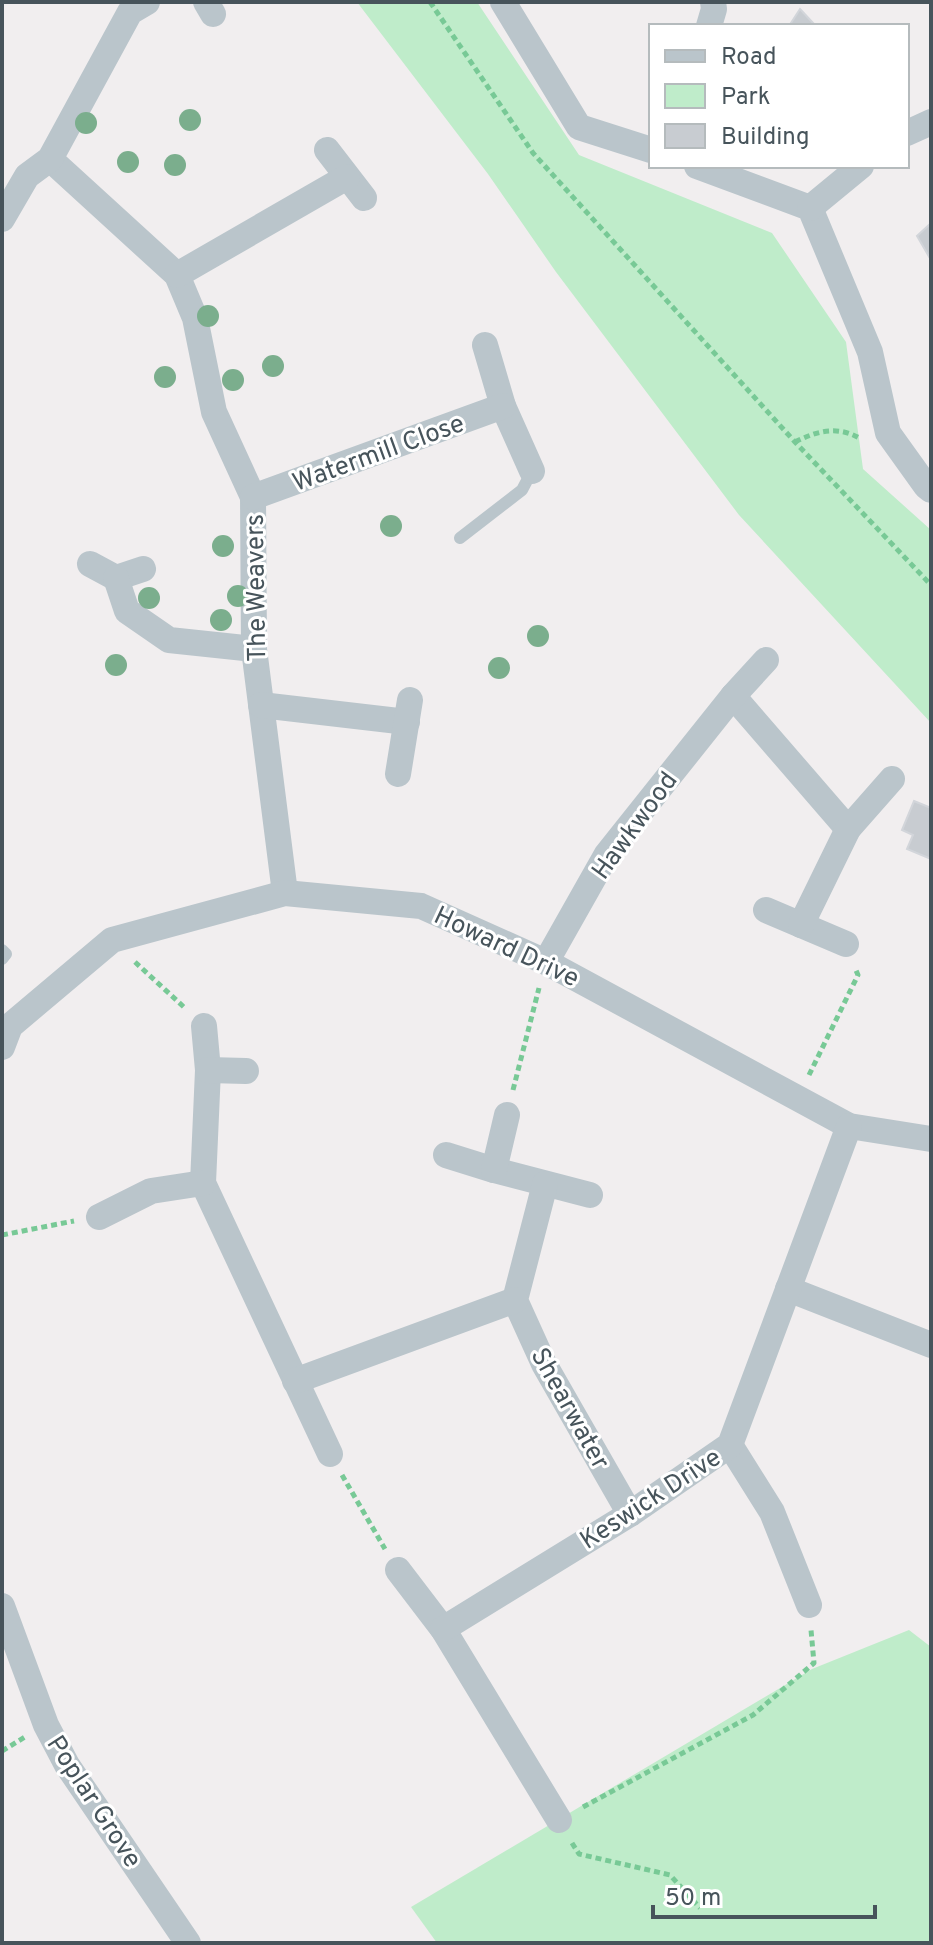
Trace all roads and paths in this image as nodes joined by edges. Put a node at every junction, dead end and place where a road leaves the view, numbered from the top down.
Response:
1 (147, 2) edge
2 (430, 2) edge
3 (503, 2) edge
4 (713, 2) edge
5 (710, 24) edge
6 (931, 122) edge
7 (909, 132) edge
8 (649, 149) edge
9 (327, 150) dead end
10 (50, 159) junction
11 (702, 168) edge
12 (859, 168) edge
13 (347, 177) junction
14 (364, 198) dead end
15 (810, 208) junction
16 (2, 219) edge
17 (177, 275) junction
18 (485, 345) dead end
19 (503, 406) junction
20 (862, 439) dead end
21 (795, 442) junction
22 (532, 471) joint
23 (931, 490) edge
24 (253, 497) junction
25 (460, 538) dead end
26 (90, 564) dead end
27 (143, 569) dead end
28 (116, 578) junction
29 (931, 585) edge
30 (254, 649) junction
31 (766, 660) dead end
32 (733, 696) junction
33 (261, 705) junction
34 (398, 774) dead end
35 (892, 779) dead end
36 (848, 829) junction
37 (285, 893) junction
38 (766, 910) dead end
39 (801, 925) junction
40 (112, 940) junction
41 (846, 944) joint
42 (2, 950) edge
43 (2, 959) edge
44 (546, 962) junction
45 (204, 1026) joint
46 (2, 1047) edge
47 (208, 1070) junction
48 (246, 1071) dead end
49 (798, 1097) junction
50 (507, 1115) joint
51 (849, 1126) junction
52 (931, 1139) edge
53 (446, 1155) dead end
54 (494, 1170) junction
55 (203, 1183) junction
56 (545, 1184) junction
57 (590, 1195) dead end
58 (99, 1217) joint
59 (2, 1235) edge
60 (788, 1289) junction
61 (515, 1300) junction
62 (931, 1345) edge
63 (295, 1381) junction
64 (730, 1445) junction
65 (330, 1454) joint
66 (630, 1514) junction
67 (398, 1570) joint
68 (809, 1605) joint
69 (2, 1606) edge
70 (443, 1629) junction
71 (559, 1820) junction
72 (700, 1908) dead end
73 (188, 1943) edge

1 - 10 street
2 - 21 path
3 - 8 street
4 - 5 street
6 - 7 street
9 - 13 street
10 - 16 street
10 - 17 street, The Weavers
11 - 15 street
12 - 15 street
13 - 14 street
13 - 17 street
15 - 23 street
17 - 24 street, The Weavers
18 - 19 street
19 - 22 street
19 - 24 street, Watermill Close
20 - 21 path
21 - 29 path
22 - 25 lane
24 - 30 street, The Weavers
26 - 28 street
27 - 28 street
28 - 30 street
30 - 33 street, The Weavers
31 - 32 street, Hawkwood
32 - 36 street
32 - 44 street, Hawkwood
33 - 34 street
33 - 37 street, The Weavers
35 - 36 street
36 - 39 street
37 - 40 street, Howard Drive
37 - 44 street, Howard Drive
38 - 39 street
39 - 41 street
40 - 45 path
40 - 46 street, Howard Drive
41 - 49 path
42 - 43 lane
44 - 49 street, Howard Drive
44 - 50 path
45 - 47 street
47 - 48 street
47 - 55 street
49 - 51 street, Howard Drive
50 - 54 street
51 - 52 street, Howard Drive
51 - 60 street, Keswick Drive
53 - 54 street
54 - 56 street
55 - 58 street
55 - 63 street
56 - 57 street
56 - 61 street
58 - 59 path
60 - 62 street
60 - 64 street, Keswick Drive
61 - 63 street
61 - 66 street, Shearwater
63 - 65 street
64 - 66 street, Keswick Drive
64 - 68 street
65 - 67 path
66 - 70 street, Keswick Drive
67 - 70 street
68 - 71 path
69 - 73 street, Poplar Grove
70 - 71 street
71 - 72 path

